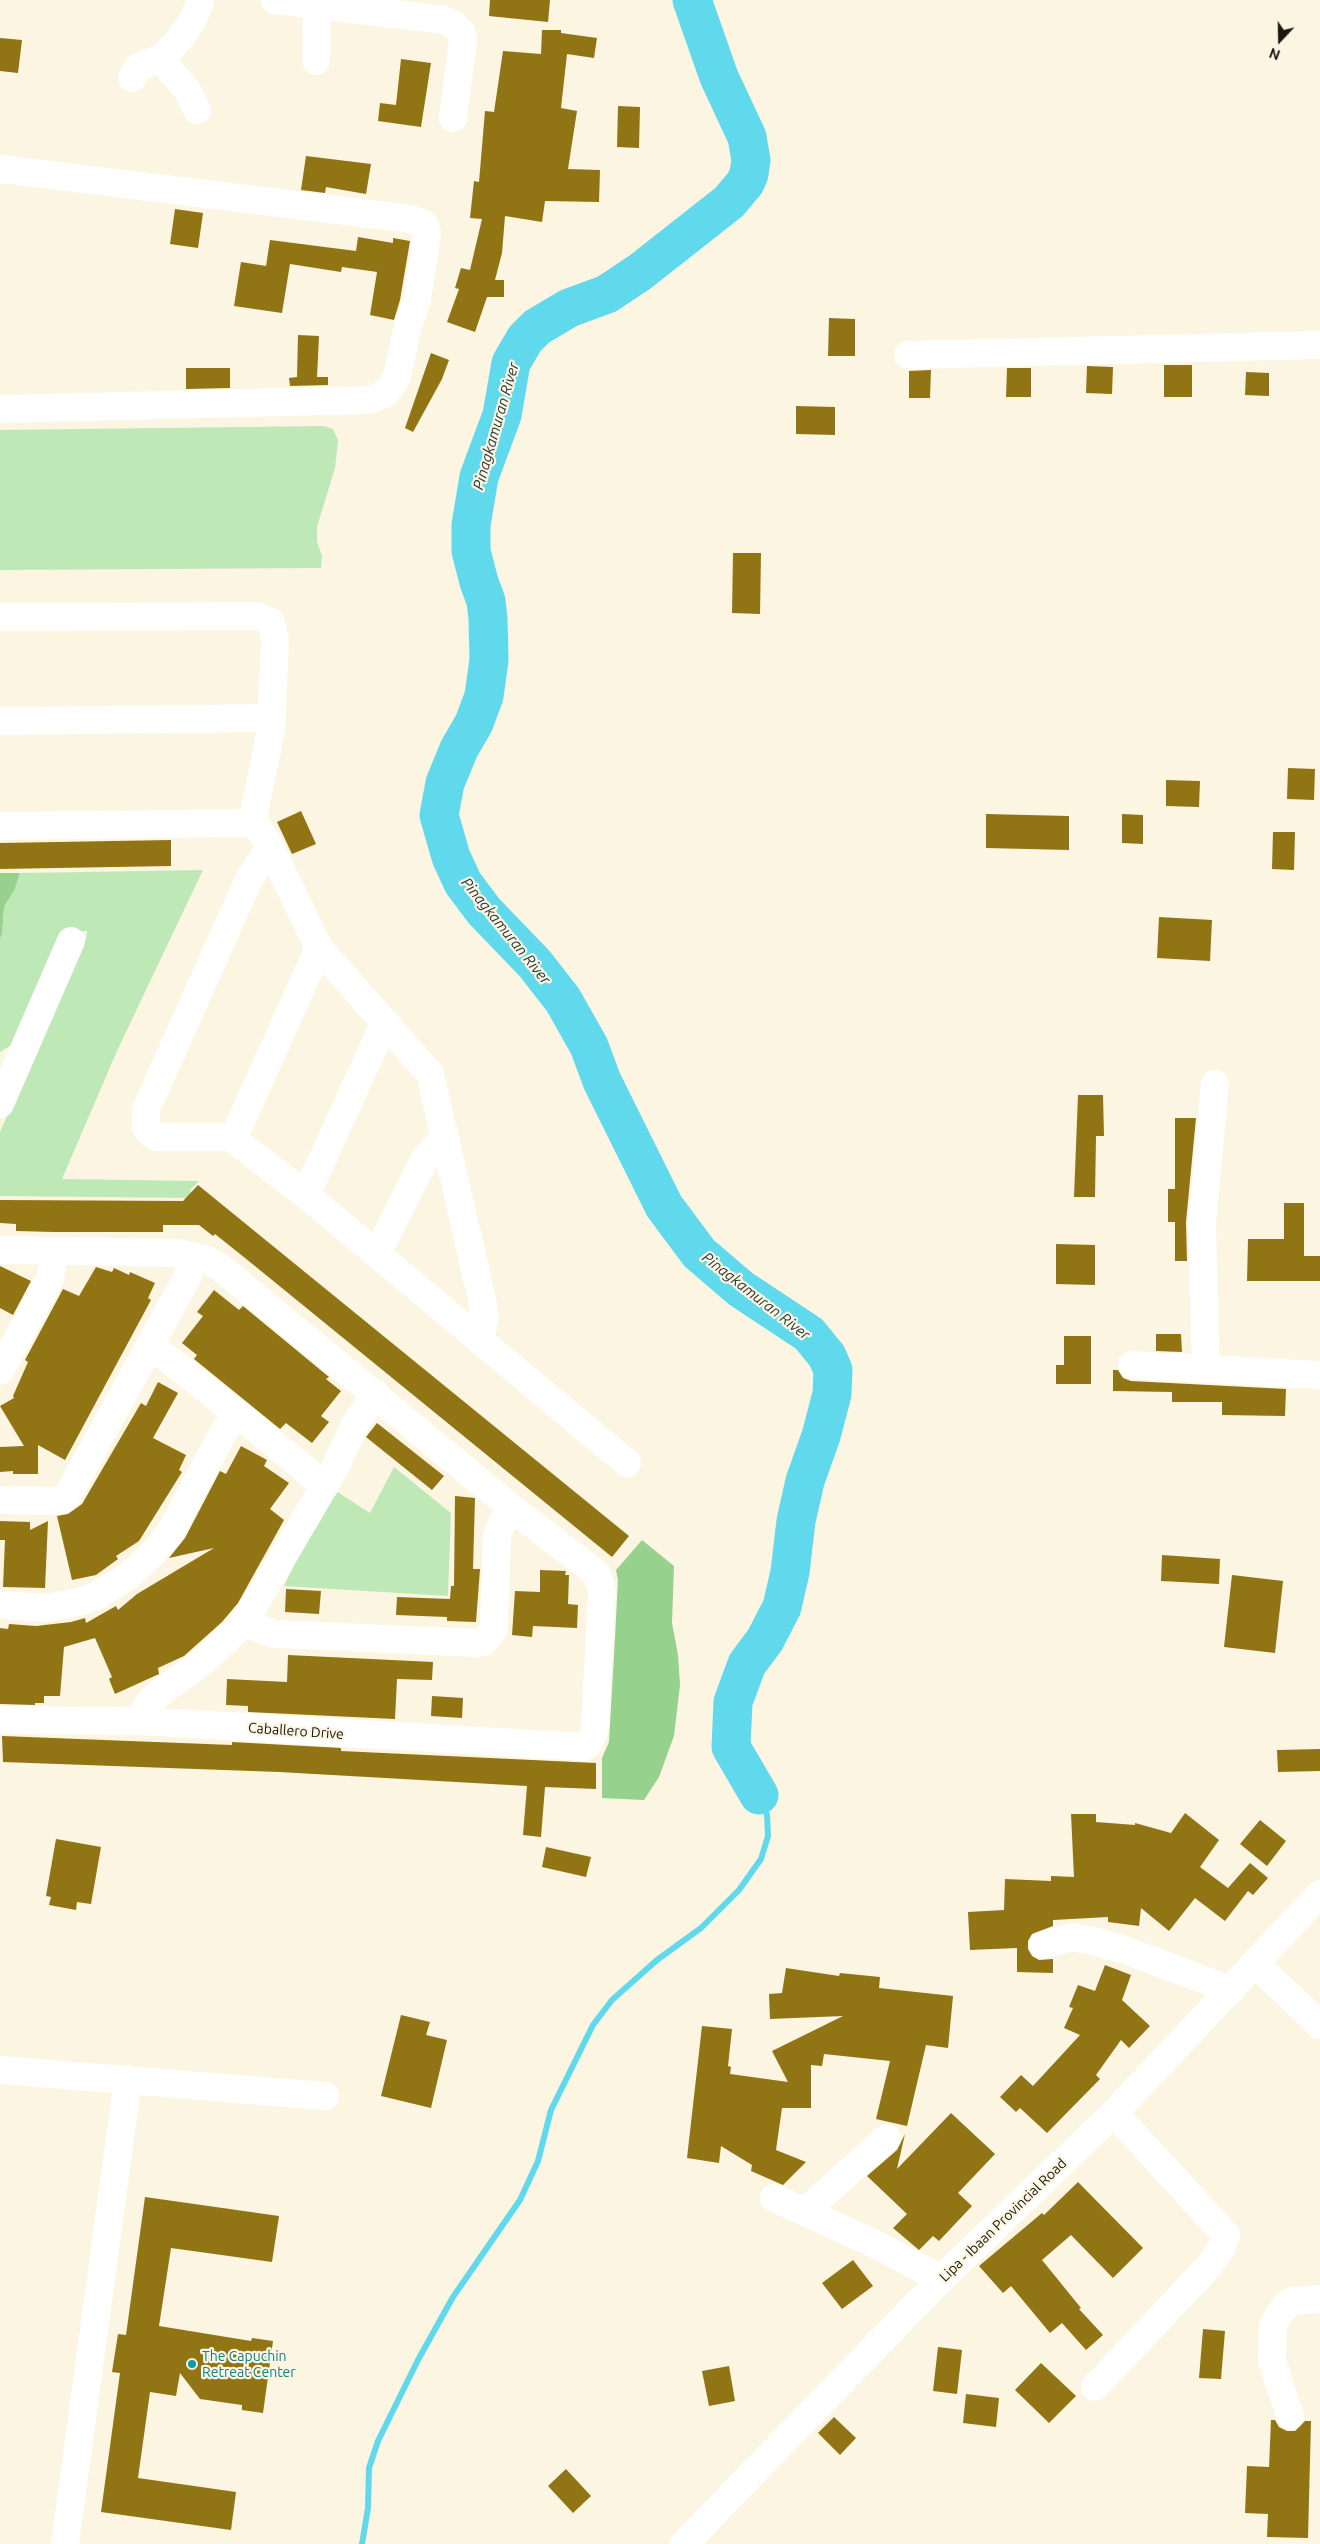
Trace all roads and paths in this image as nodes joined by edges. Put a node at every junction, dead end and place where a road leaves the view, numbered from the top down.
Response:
1 (201, 0) edge
2 (275, 0) edge
3 (317, 5) junction
4 (418, 8) edge
5 (164, 56) junction
6 (316, 61) dead end
7 (132, 78) dead end
8 (197, 110) dead end
9 (453, 118) dead end
10 (0, 169) edge
11 (1320, 345) edge
12 (908, 355) dead end
13 (0, 409) edge
14 (0, 618) edge
15 (272, 718) junction
16 (0, 721) edge
17 (252, 823) junction
18 (0, 826) edge
19 (272, 852) junction
20 (71, 940) dead end
21 (319, 948) junction
22 (386, 1022) junction
23 (6, 1072) edge
24 (1216, 1084) dead end
25 (0, 1104) edge
26 (233, 1138) junction
27 (446, 1141) junction
28 (306, 1195) junction
29 (0, 1250) edge
30 (55, 1252) junction
31 (375, 1253) junction
32 (193, 1256) junction
33 (480, 1340) junction
34 (150, 1347) junction
35 (1132, 1365) dead end
36 (1206, 1369) junction
37 (0, 1371) edge
38 (1320, 1375) edge
39 (376, 1394) junction
40 (238, 1414) junction
41 (627, 1463) dead end
42 (325, 1486) junction
43 (0, 1500) edge
44 (513, 1509) junction
45 (0, 1605) edge
46 (244, 1623) junction
47 (0, 1720) edge
48 (142, 1721) junction
49 (1320, 1894) edge
50 (1043, 1945) dead end
51 (1256, 1964) junction
52 (1231, 1990) junction
53 (1320, 2025) edge
54 (0, 2070) edge
55 (128, 2080) junction
56 (325, 2096) dead end
57 (1114, 2113) junction
58 (887, 2138) dead end
59 (774, 2198) dead end
60 (804, 2212) junction
61 (941, 2279) junction
62 (1320, 2300) edge
63 (1095, 2387) dead end
64 (1290, 2416) dead end
65 (65, 2544) edge
66 (684, 2544) edge

1 - 5 street
2 - 3 street
3 - 4 street
3 - 6 street
4 - 9 street
5 - 7 street
5 - 8 street
10 - 13 street
11 - 12 street
14 - 15 street
15 - 16 street
15 - 17 street
17 - 18 street
17 - 19 street
19 - 21 street
19 - 26 street
20 - 23 street
21 - 22 street
21 - 26 street
22 - 27 street
22 - 28 street
23 - 25 street
24 - 36 street
26 - 28 street
27 - 31 street
27 - 33 street
28 - 31 street
29 - 30 street
30 - 32 street
30 - 37 street
31 - 33 street
32 - 34 street
32 - 39 street
33 - 41 street
34 - 40 street
34 - 43 street
35 - 36 street
36 - 38 street
39 - 42 street
39 - 44 street
40 - 42 street
40 - 45 street
42 - 46 street
44 - 46 street
44 - 48 street, Caballero Drive
46 - 48 street
47 - 48 street, Caballero Drive
49 - 51 street, Lipa - Ibaan Provincial Road
50 - 52 street
51 - 52 street, Lipa - Ibaan Provincial Road
51 - 53 street
52 - 57 street, Lipa - Ibaan Provincial Road
54 - 55 street
55 - 56 street
55 - 65 street
57 - 61 street, Lipa - Ibaan Provincial Road
57 - 63 street
58 - 60 street
59 - 60 street
60 - 61 street
61 - 66 street, Lipa - Ibaan Provincial Road
62 - 64 street

